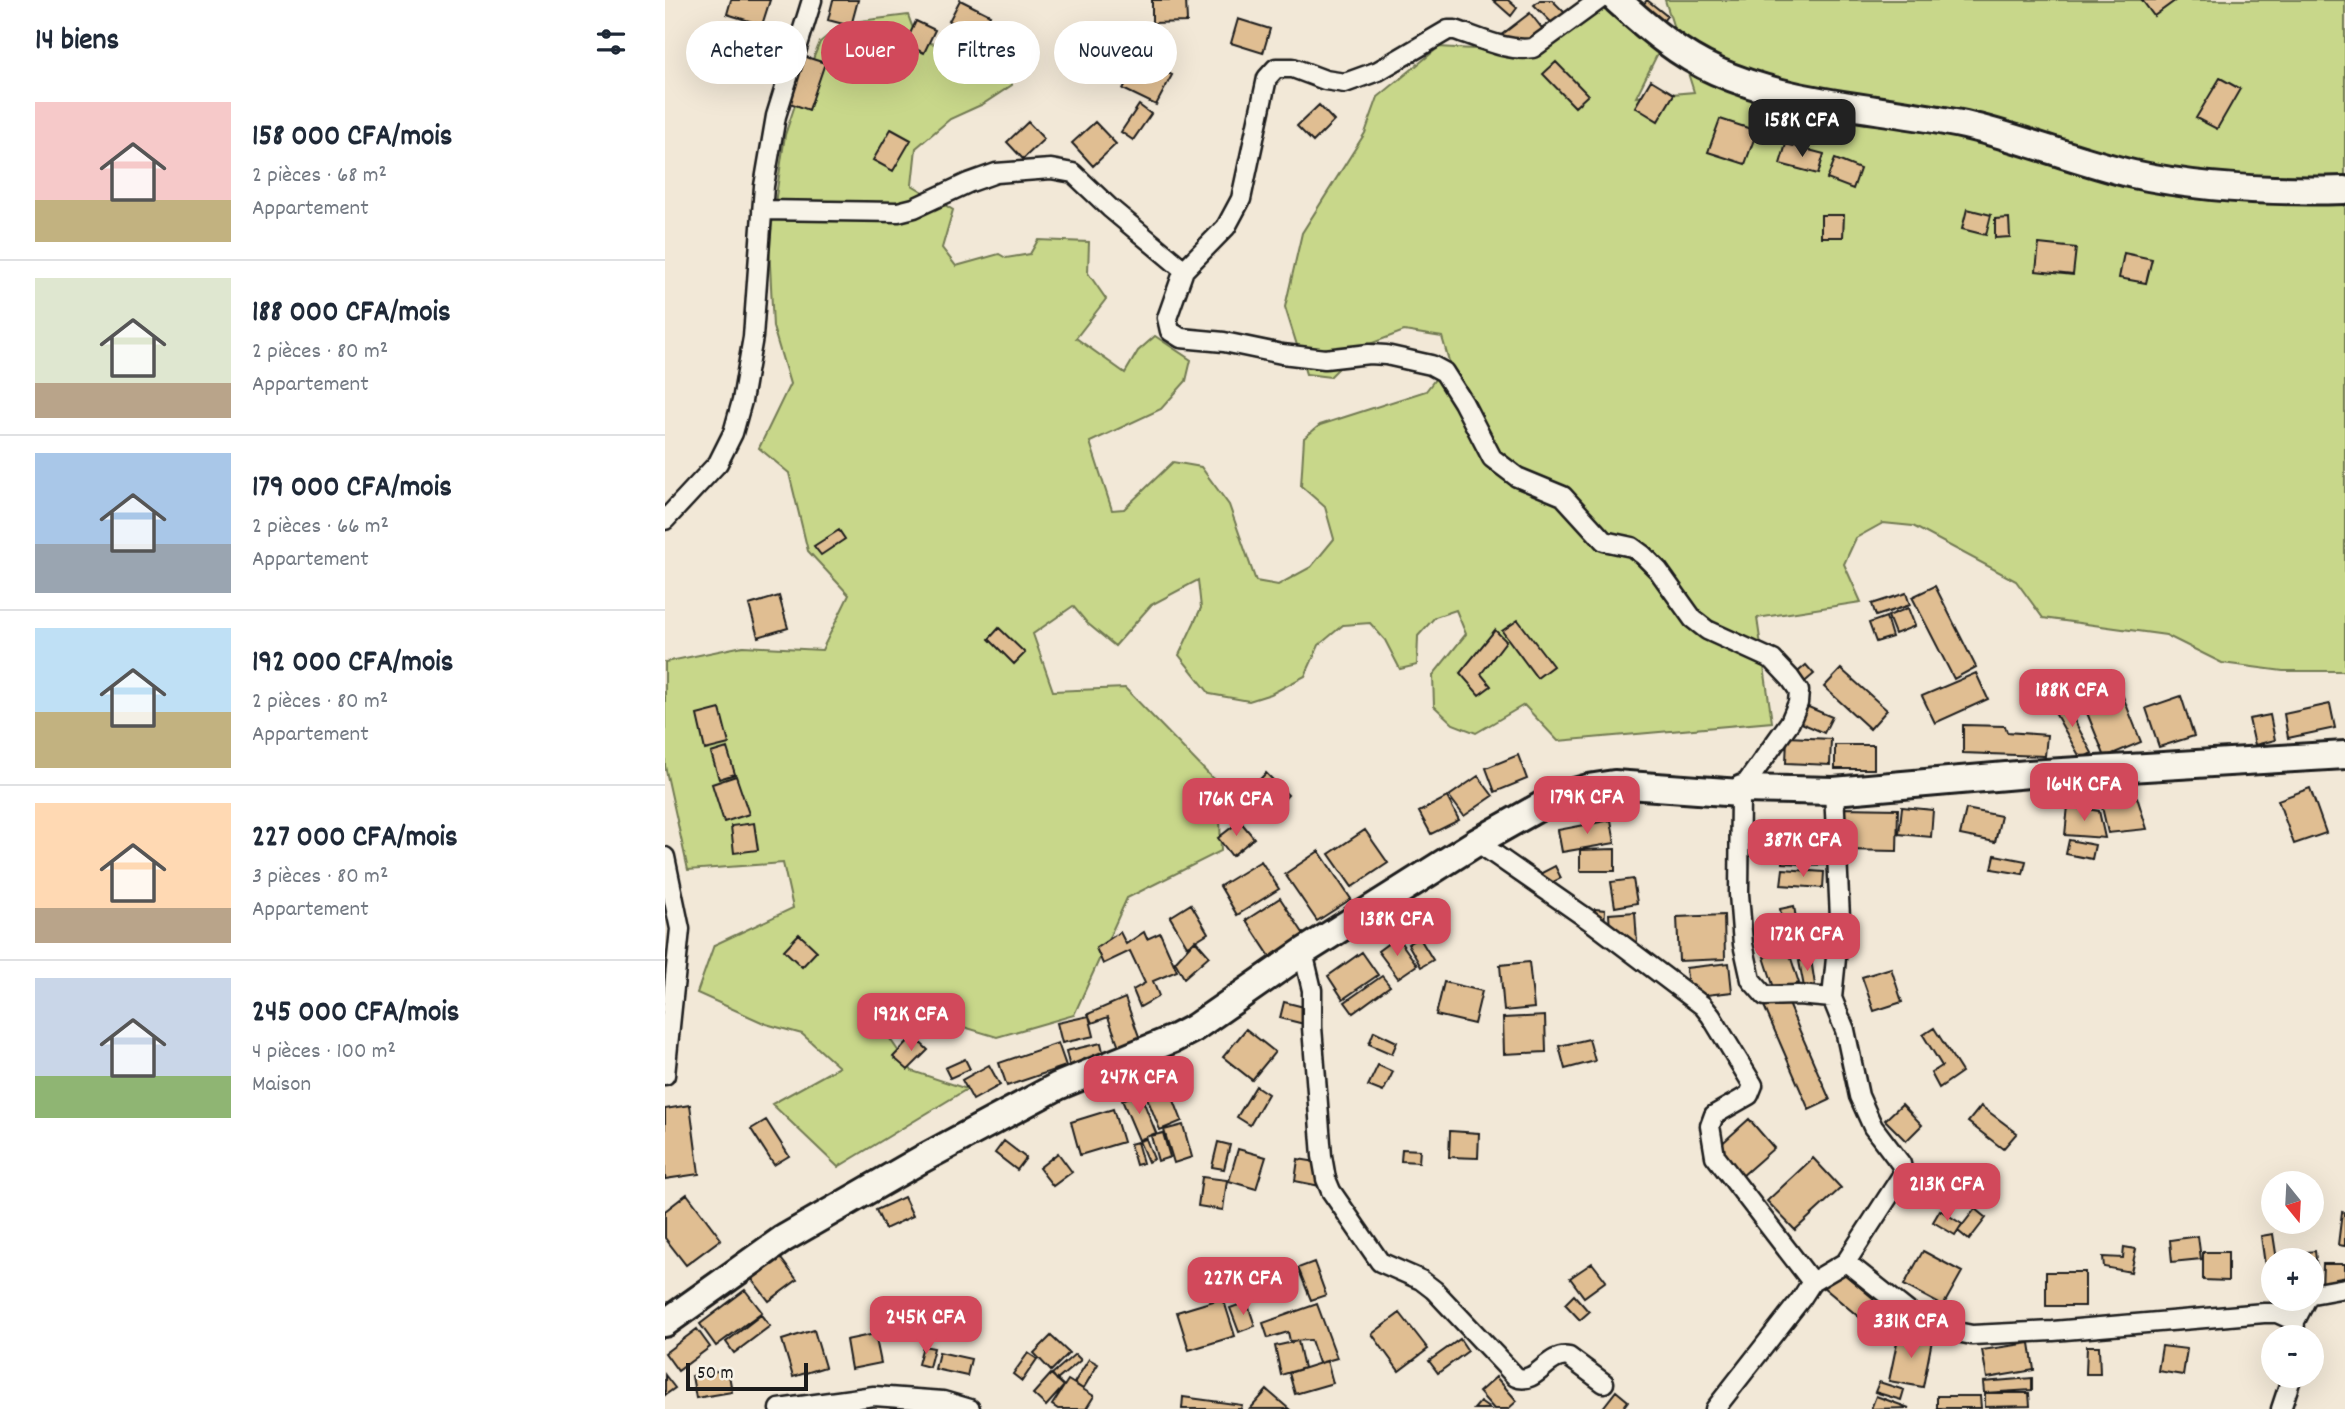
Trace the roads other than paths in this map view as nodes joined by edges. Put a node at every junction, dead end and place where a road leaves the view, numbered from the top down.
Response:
1 (812, 0) edge
2 (1599, 0) edge
3 (1617, 0) edge
4 (2345, 190) edge
5 (762, 210) junction
6 (1184, 270) junction
7 (665, 520) edge
8 (2345, 755) edge
9 (1741, 791) junction
10 (1834, 791) junction
11 (1477, 842) junction
12 (665, 857) edge
13 (1303, 952) junction
14 (1832, 998) junction
15 (665, 1075) edge
16 (1846, 1262) junction
17 (1812, 1282) junction
18 (2345, 1288) edge
19 (2324, 1292) edge
20 (665, 1323) edge
21 (2290, 1325) edge
22 (1604, 1383) dead end
23 (2288, 1388) edge
24 (779, 1409) edge
25 (970, 1409) edge
26 (1715, 1409) edge
27 (2281, 1409) edge

1 - 5 street
2 - 6 street
3 - 4 street
5 - 6 street
5 - 7 street
6 - 9 street
8 - 10 street
9 - 10 street
9 - 11 street
9 - 14 street
10 - 14 street
11 - 13 street
11 - 17 street
12 - 15 street
13 - 20 street
13 - 22 street
14 - 16 street
16 - 17 street
16 - 21 street
17 - 26 street
18 - 19 street
23 - 27 street
24 - 25 street

